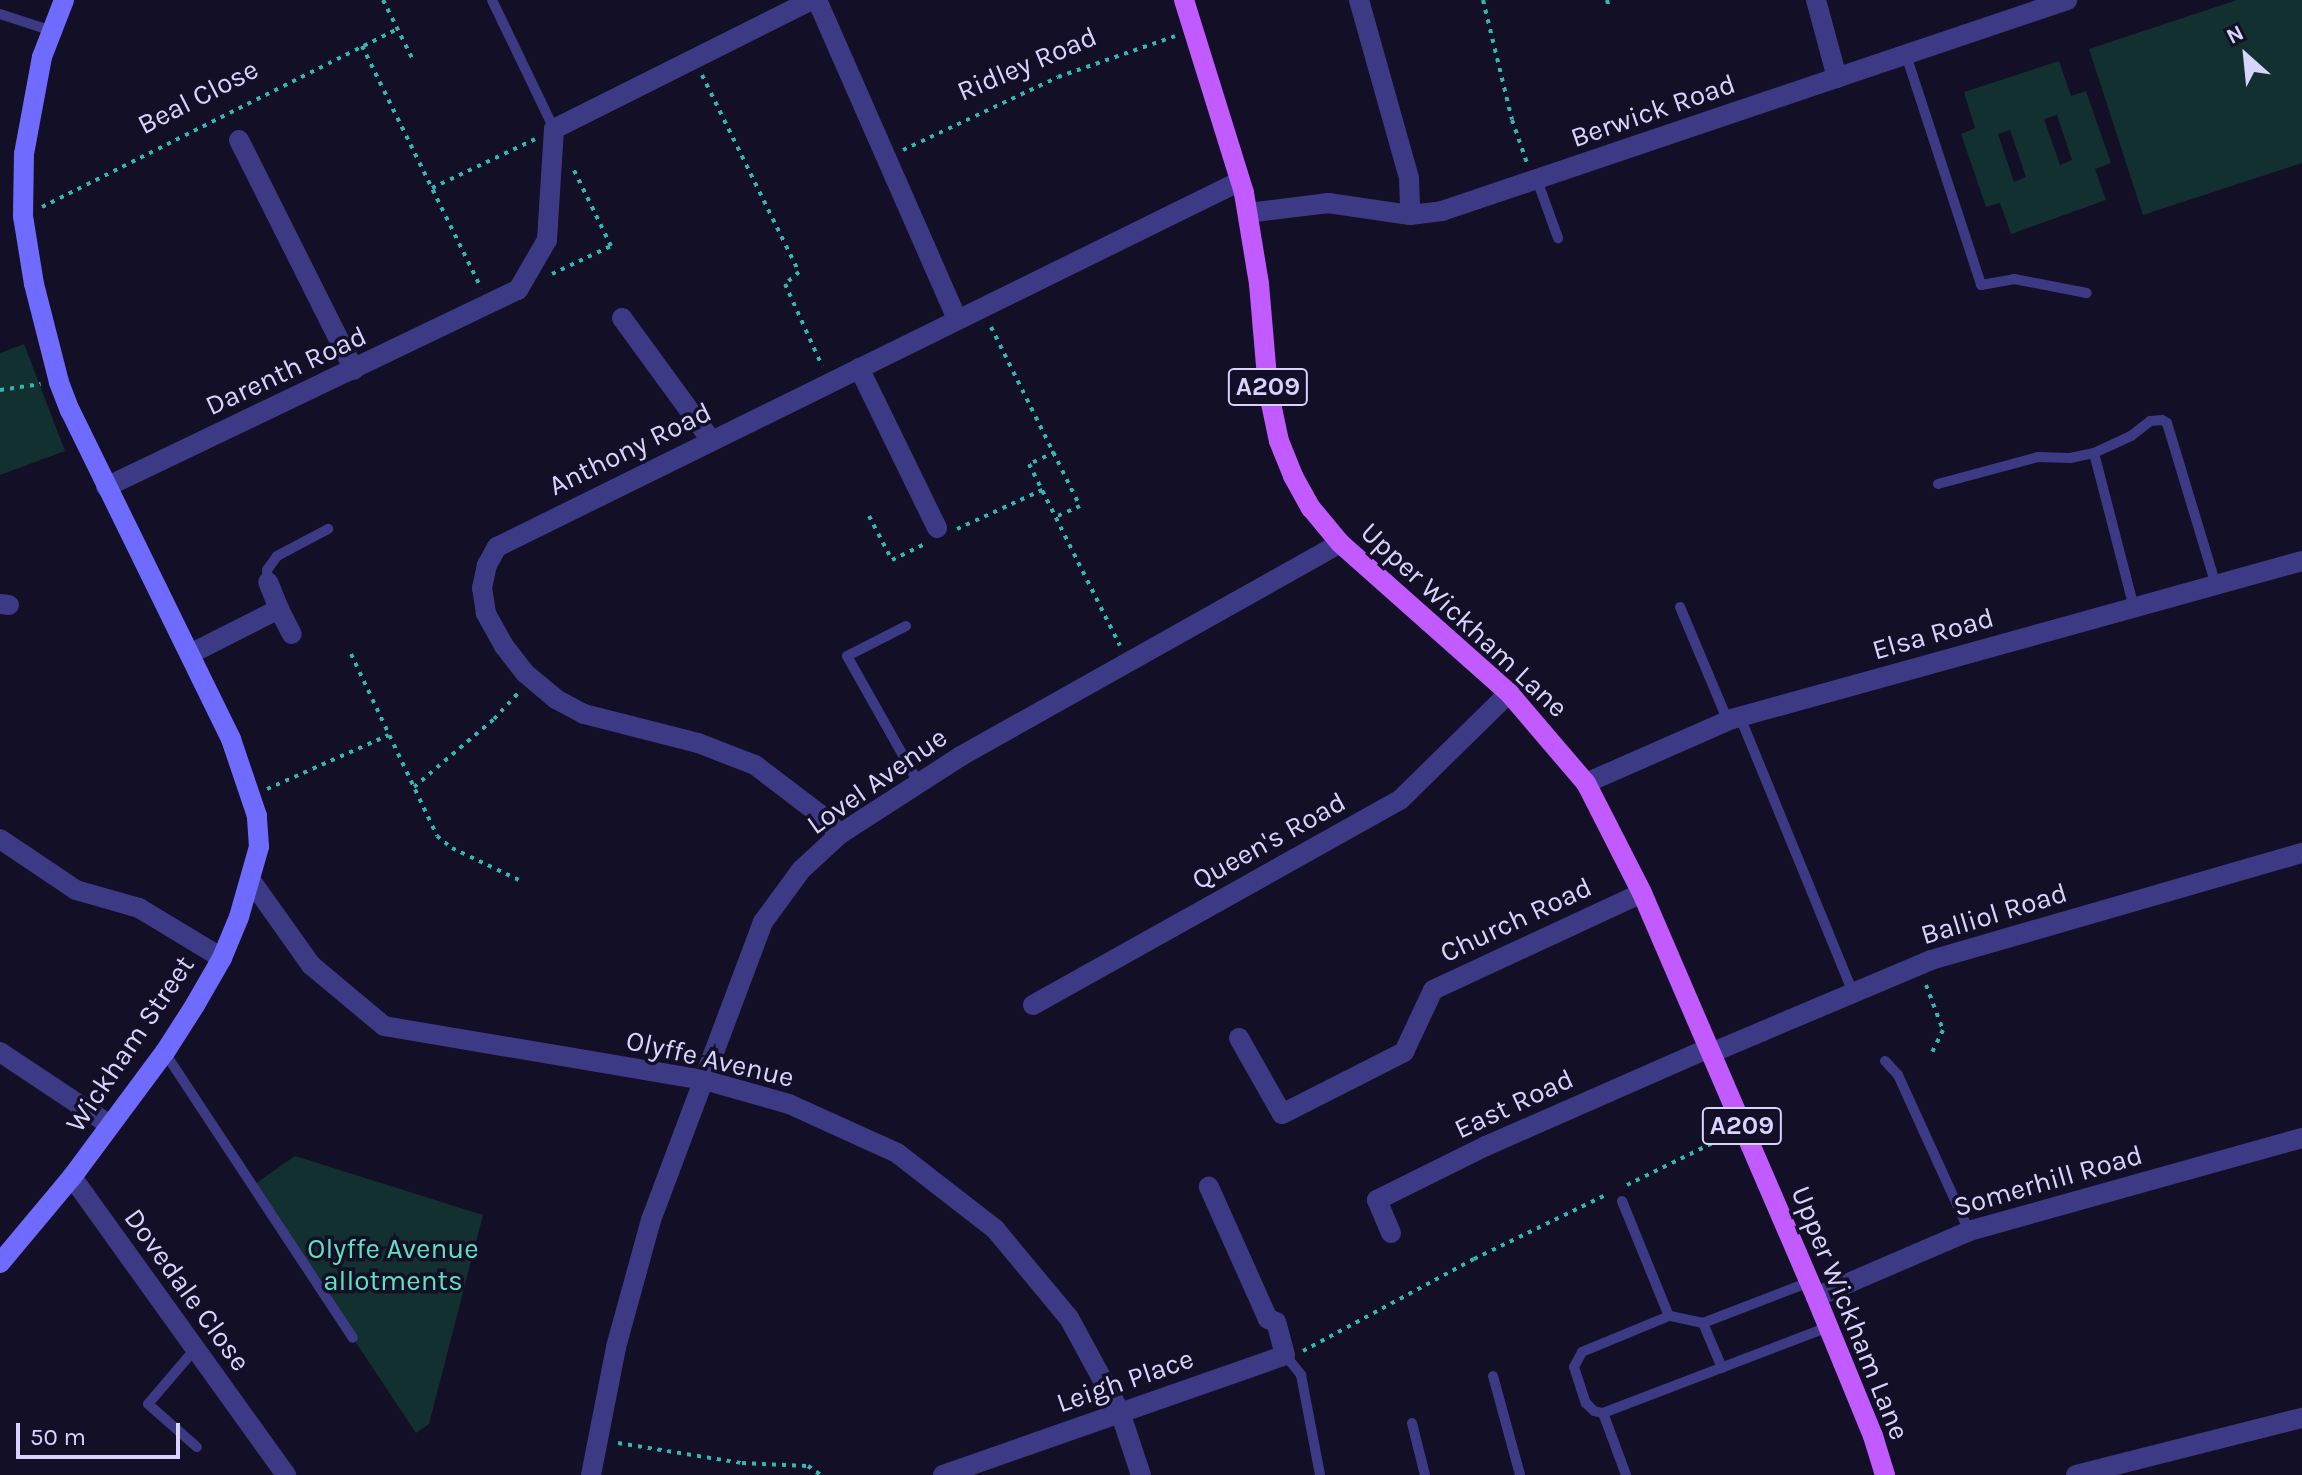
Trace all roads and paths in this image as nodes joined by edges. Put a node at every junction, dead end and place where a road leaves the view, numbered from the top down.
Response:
1 (64, 0) edge
2 (383, 0) edge
3 (492, 0) edge
4 (815, 0) edge
5 (1184, 0) edge
6 (1359, 0) edge
7 (1483, 0) edge
8 (1607, 0) edge
9 (1816, 0) edge
10 (2067, 0) edge
11 (2029, 6) edge
12 (1609, 9) dead end
13 (0, 14) edge
14 (397, 29) junction
15 (1192, 30) junction
16 (52, 31) junction
17 (362, 46) junction
18 (1906, 55) junction
19 (412, 58) dead end
20 (695, 59) junction
21 (1837, 78) junction
22 (554, 129) junction
23 (239, 140) dead end
24 (886, 158) junction
25 (1535, 180) junction
26 (1240, 181) junction
27 (432, 188) junction
28 (1248, 213) junction
29 (1410, 215) junction
30 (23, 216) junction
31 (1558, 238) dead end
32 (518, 290) junction
33 (2087, 293) dead end
34 (489, 306) junction
35 (980, 307) junction
36 (622, 318) dead end
37 (957, 319) junction
38 (859, 368) junction
39 (354, 370) junction
40 (59, 382) junction
41 (830, 382) junction
42 (0, 390) edge
43 (711, 440) junction
44 (1055, 452) junction
45 (2094, 453) junction
46 (1938, 484) dead end
47 (106, 487) junction
48 (1055, 517) junction
49 (937, 528) dead end
50 (328, 529) dead end
51 (1340, 543) junction
52 (2302, 561) edge
53 (268, 582) joint
54 (2216, 585) junction
55 (1680, 607) dead end
56 (2134, 608) junction
57 (279, 609) junction
58 (906, 626) dead end
59 (292, 634) dead end
60 (190, 654) junction
61 (351, 654) dead end
62 (1128, 663) junction
63 (532, 678) junction
64 (1509, 693) junction
65 (1734, 719) junction
66 (389, 735) junction
67 (918, 782) junction
68 (1586, 783) junction
69 (414, 787) junction
70 (252, 796) junction
71 (840, 834) junction
72 (0, 839) edge
73 (2302, 853) edge
74 (519, 880) dead end
75 (252, 882) junction
76 (1642, 893) junction
77 (222, 958) junction
78 (1918, 965) junction
79 (1853, 992) junction
80 (1033, 1005) dead end
81 (1239, 1038) dead end
82 (1710, 1050) junction
83 (0, 1052) edge
84 (165, 1052) junction
85 (1932, 1053) dead end
86 (1885, 1061) dead end
87 (704, 1080) junction
88 (110, 1125) junction
89 (1742, 1129) junction
90 (2302, 1138) edge
91 (72, 1177) junction
92 (1209, 1187) dead end
93 (1622, 1201) dead end
94 (1969, 1231) junction
95 (1391, 1233) dead end
96 (0, 1263) edge
97 (1812, 1289) junction
98 (1669, 1316) junction
99 (1703, 1323) junction
100 (1828, 1327) junction
101 (353, 1338) dead end
102 (195, 1349) junction
103 (1285, 1355) junction
104 (1722, 1368) junction
105 (1493, 1376) dead end
106 (1120, 1412) junction
107 (1603, 1413) junction
108 (2302, 1418) edge
109 (1412, 1423) dead end
110 (596, 1440) junction
111 (197, 1447) dead end
112 (286, 1475) edge
113 (591, 1475) edge
114 (821, 1475) edge
115 (943, 1475) edge
116 (1141, 1475) edge
117 (1320, 1475) edge
118 (1425, 1475) edge
119 (1520, 1475) edge
120 (1626, 1475) edge
121 (1885, 1475) edge
122 (2076, 1475) edge

1 - 16 street, Wickham Street
2 - 14 path
3 - 22 lane
4 - 20 street
4 - 24 street
5 - 15 main road, Upper Wickham Lane / A209
6 - 29 street
7 - 25 path
8 - 12 path
9 - 21 street
10 - 11 street, Berwick Road
11 - 18 street, Berwick Road
13 - 16 lane
14 - 17 path, Beal Close
14 - 19 path
15 - 24 path, Ridley Road
15 - 26 main road, Upper Wickham Lane / A209
16 - 30 street, Wickham Street
17 - 27 path
17 - 30 path, Beal Close
18 - 21 street, Berwick Road
18 - 33 lane
20 - 22 street
20 - 41 path
21 - 25 street, Berwick Road
22 - 27 path
22 - 32 street
22 - 32 path
23 - 39 street, Beal Close
24 - 37 street
25 - 29 street, Berwick Road
25 - 31 lane
26 - 28 main road, Upper Wickham Lane / A209
26 - 35 street, Anthony Road
27 - 34 path
28 - 29 street, Berwick Road
28 - 51 main road, Upper Wickham Lane / A209
30 - 40 street, Wickham Street
32 - 34 street, Darenth Road
34 - 39 street, Darenth Road
35 - 37 street, Anthony Road
35 - 44 path
36 - 43 street
37 - 38 street, Anthony Road
38 - 41 street, Anthony Road
38 - 49 street
39 - 47 street, Darenth Road
40 - 42 path
40 - 47 street, Wickham Street
41 - 43 street, Anthony Road
43 - 63 street, Anthony Road
44 - 48 path
44 - 48 path
45 - 46 lane
45 - 54 lane
45 - 56 lane
47 - 60 street, Wickham Street
48 - 62 path
50 - 53 lane
51 - 62 street, Lovel Avenue
51 - 64 main road, Upper Wickham Lane / A209
52 - 54 street, Elsa Road
53 - 57 street
54 - 56 street, Elsa Road
55 - 65 lane
56 - 65 street, Elsa Road
57 - 59 street
57 - 60 street
58 - 67 lane
60 - 70 street, Wickham Street
61 - 66 path
62 - 67 street, Lovel Avenue
63 - 69 path
63 - 71 street, Anthony Road
64 - 68 main road, Upper Wickham Lane / A209
64 - 80 street, Queen's Road
65 - 68 street, Elsa Road
65 - 79 lane
66 - 69 path
66 - 70 path
67 - 71 street, Lovel Avenue
68 - 76 main road, Upper Wickham Lane / A209
69 - 74 path
70 - 75 street, Wickham Street
71 - 87 street, Lovel Avenue
72 - 77 street
73 - 78 street, Balliol Road
75 - 77 street, Wickham Street
75 - 87 street, Olyffe Avenue
76 - 81 street, Church Road
76 - 82 main road, Upper Wickham Lane / A209
77 - 84 street, Wickham Street
78 - 79 street, Balliol Road
78 - 85 path
79 - 82 street, Balliol Road
82 - 89 main road, Upper Wickham Lane / A209
82 - 95 street, East Road
83 - 88 street
84 - 88 street, Wickham Street
84 - 101 lane
86 - 94 lane
87 - 106 street, Olyffe Avenue
87 - 110 street, Lovel Avenue
88 - 91 street, Wickham Street
89 - 97 main road, Upper Wickham Lane / A209
89 - 103 path
90 - 94 street, Somerhill Road
91 - 96 street, Wickham Street
91 - 102 street, Dovedale Close
92 - 103 street
93 - 98 lane
94 - 97 street, Somerhill Road
97 - 99 lane
97 - 100 main road, Upper Wickham Lane / A209
98 - 99 lane
98 - 107 lane
99 - 104 lane
100 - 104 lane
100 - 121 main road, Upper Wickham Lane / A209
102 - 111 lane
102 - 112 street, Dovedale Close
103 - 106 street, Leigh Place
103 - 117 lane
104 - 107 lane
105 - 119 lane
106 - 115 street, Leigh Place
106 - 116 street, Olyffe Avenue
107 - 120 lane
108 - 122 street
109 - 118 lane
110 - 113 street, Lovel Avenue
110 - 114 path

